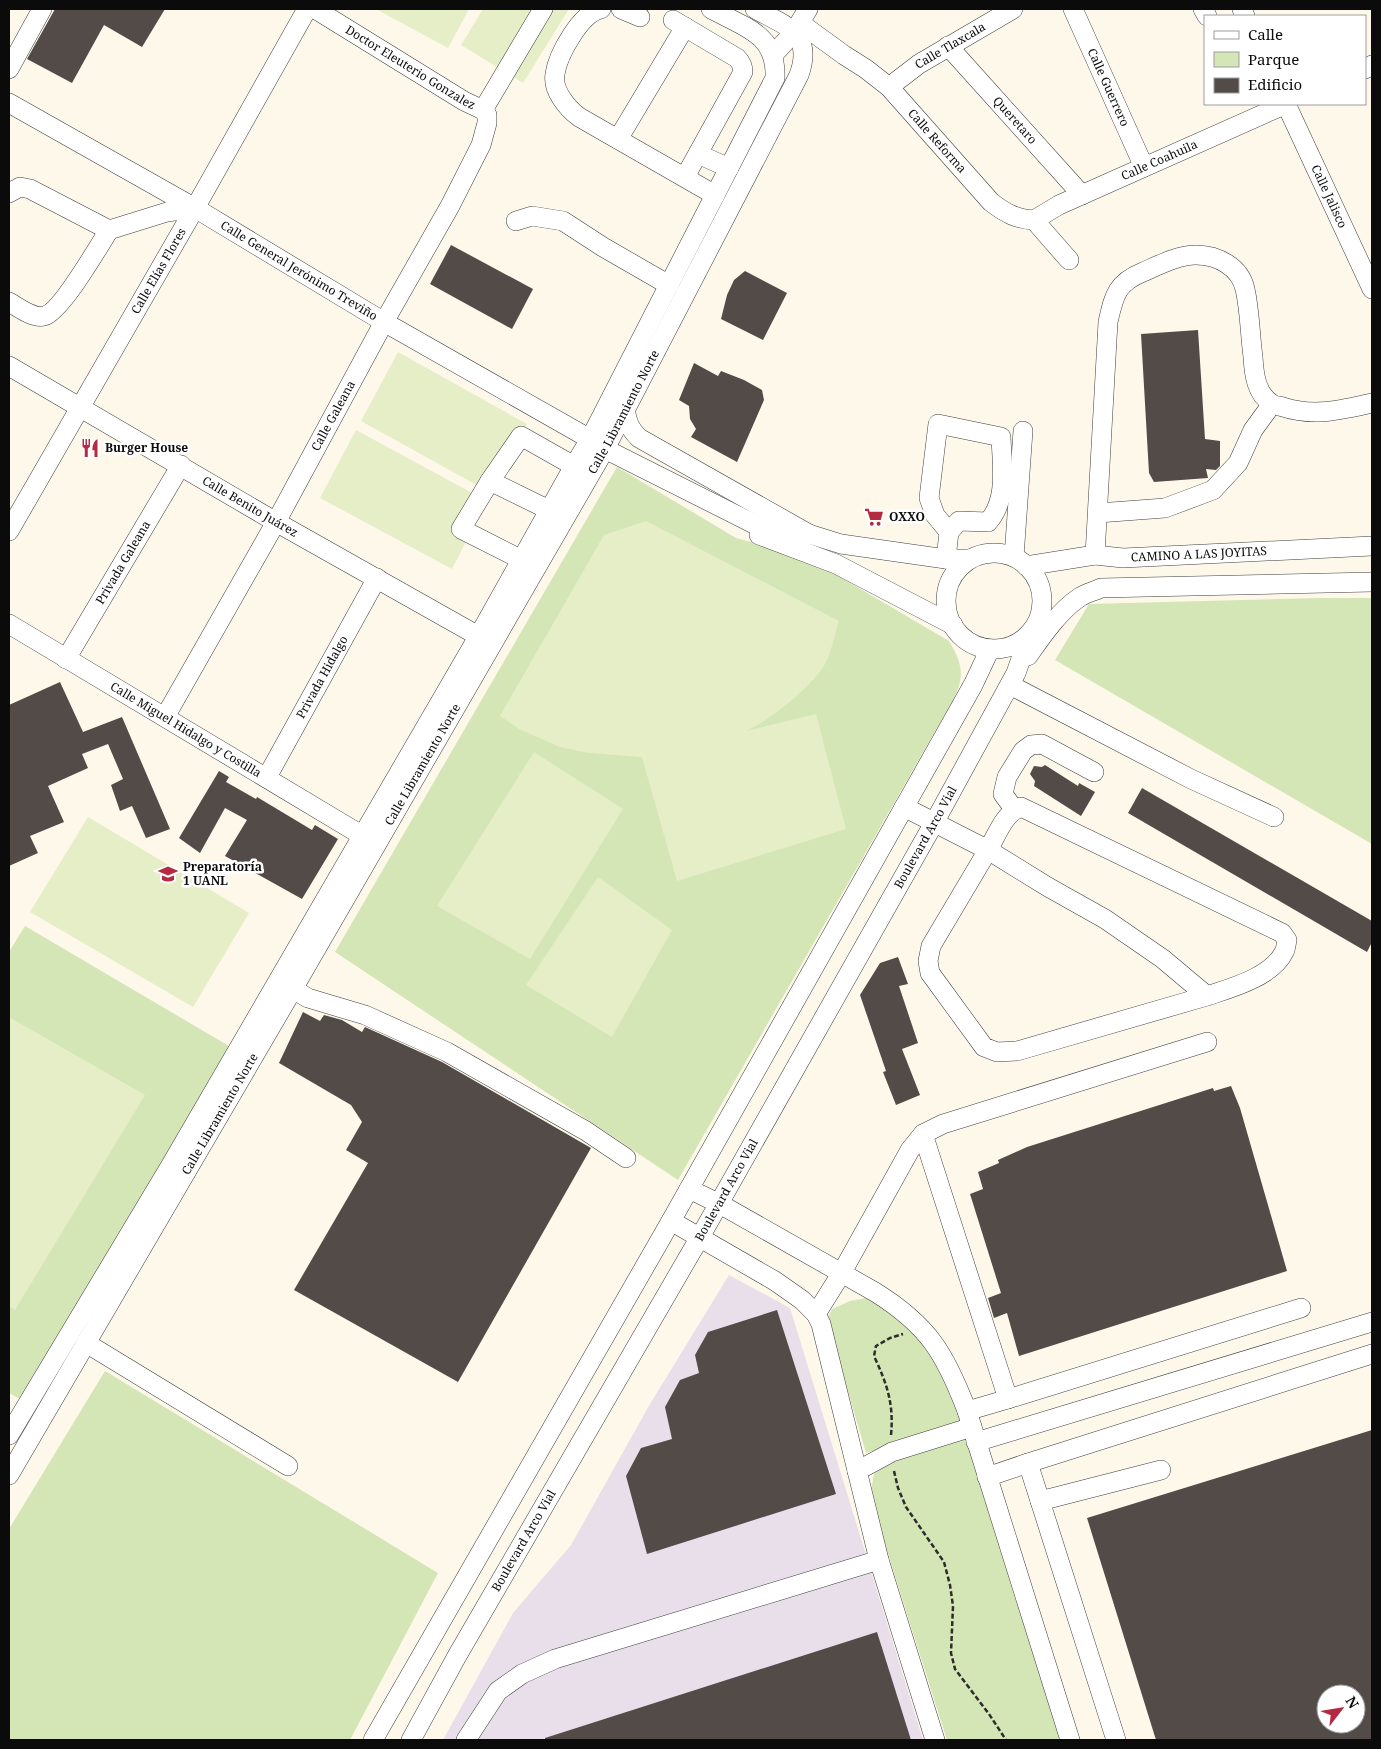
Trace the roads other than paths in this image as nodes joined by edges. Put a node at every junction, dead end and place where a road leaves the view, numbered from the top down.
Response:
1 (42, 9) edge
2 (307, 9) edge
3 (315, 9) edge
4 (543, 9) edge
5 (601, 9) edge
6 (621, 9) edge
7 (711, 9) edge
8 (755, 9) edge
9 (1012, 9) edge
10 (1073, 9) edge
11 (640, 16) dead end
12 (801, 26) edge
13 (948, 46) junction
14 (773, 55) junction
15 (9, 69) edge
16 (889, 87) junction
17 (9, 103) edge
18 (1281, 105) edge
19 (1286, 105) edge
20 (483, 110) junction
21 (1252, 111) edge
22 (618, 139) junction
23 (698, 154) junction
24 (1144, 167) junction
25 (729, 168) junction
26 (685, 177) junction
27 (9, 193) edge
28 (715, 195) junction
29 (1082, 195) junction
30 (195, 208) junction
31 (1034, 220) junction
32 (516, 221) dead end
33 (109, 230) junction
34 (1069, 260) dead end
35 (669, 285) junction
36 (1372, 289) edge
37 (9, 302) edge
38 (384, 322) junction
39 (9, 366) edge
40 (1372, 403) edge
41 (1272, 404) junction
42 (81, 407) junction
43 (625, 408) junction
44 (1023, 431) dead end
45 (597, 444) junction
46 (181, 465) junction
47 (574, 466) junction
48 (490, 481) junction
49 (549, 510) junction
50 (1098, 513) junction
51 (276, 522) junction
52 (9, 531) edge
53 (948, 532) junction
54 (808, 534) junction
55 (1372, 546) edge
56 (1095, 555) junction
57 (946, 559) junction
58 (970, 559) junction
59 (522, 560) junction
60 (1020, 561) junction
61 (377, 578) junction
62 (1372, 582) edge
63 (9, 624) edge
64 (953, 625) junction
65 (1030, 633) junction
66 (486, 640) junction
67 (990, 649) junction
68 (66, 659) junction
69 (1013, 679) junction
70 (165, 717) junction
71 (1094, 772) dead end
72 (267, 777) junction
73 (904, 808) junction
74 (1014, 810) junction
75 (1274, 818) dead end
76 (934, 823) junction
77 (370, 840) junction
78 (988, 850) junction
79 (293, 989) junction
80 (1207, 996) junction
81 (1207, 1042) dead end
82 (923, 1134) junction
83 (626, 1158) dead end
84 (689, 1189) junction
85 (718, 1203) junction
86 (672, 1221) junction
87 (700, 1237) junction
88 (841, 1274) junction
89 (103, 1296) junction
90 (1302, 1308) dead end
91 (816, 1314) junction
92 (1372, 1322) edge
93 (86, 1343) junction
94 (1372, 1354) edge
95 (1008, 1399) junction
96 (16, 1408) edge
97 (40, 1422) junction
98 (972, 1427) junction
99 (9, 1435) edge
100 (1028, 1462) junction
101 (288, 1466) dead end
102 (1161, 1470) dead end
103 (857, 1471) junction
104 (9, 1476) edge
105 (987, 1477) junction
106 (1040, 1501) junction
107 (879, 1560) junction
108 (430, 1641) junction
109 (457, 1656) junction
110 (373, 1740) edge
111 (410, 1740) edge
112 (466, 1740) edge
113 (935, 1740) edge
114 (1070, 1740) edge
115 (1116, 1740) edge

1 - 15 street
2 - 30 street, Calle Elías Flores
3 - 20 street, Doctor Eleuterio Gonzalez
4 - 20 street
5 - 22 street
6 - 11 street
7 - 14 street
8 - 12 street, Calle Reforma
9 - 13 street, Calle Tlaxcala
10 - 24 street, Calle Guerrero
12 - 14 street
12 - 16 street, Calle Reforma
12 - 43 street, Calle Libramiento Norte
13 - 16 street, Calle Tlaxcala
13 - 29 street, Queretaro
14 - 25 street, Calle Libramiento Norte
16 - 31 street, Calle Reforma
17 - 30 street, Calle General Jerónimo Treviño
18 - 21 street, Calle Coahuila
19 - 36 street, Calle Jalisco
20 - 38 street, Calle Galeana
21 - 24 street, Calle Coahuila
22 - 23 street
22 - 26 street
23 - 25 street
23 - 26 street
24 - 29 street, Calle Coahuila
25 - 28 street, Calle Libramiento Norte
26 - 28 street
27 - 33 street
28 - 35 street, Calle Libramiento Norte
29 - 31 street, Calle Coahuila
30 - 33 street
30 - 38 street, Calle General Jerónimo Treviño
30 - 42 street, Calle Elías Flores
31 - 34 street
32 - 35 street
33 - 37 street
35 - 45 street, Calle Libramiento Norte
38 - 45 street, Calle General Jerónimo Treviño
38 - 51 street, Calle Galeana
39 - 42 street, Calle Benito Juárez
40 - 41 street
41 - 50 street
41 - 50 street
42 - 46 street, Calle Benito Juárez
42 - 52 street, Calle Elías Flores
43 - 45 street, Calle Libramiento Norte
43 - 54 street
44 - 60 street
45 - 47 street, Calle Libramiento Norte
45 - 54 street
45 - 64 street
45 - 66 street, Calle Libramiento Norte
46 - 51 street, Calle Benito Juárez
46 - 68 street, Privada Galeana
47 - 48 street
47 - 49 street, Calle Libramiento Norte
48 - 49 street
48 - 59 street
49 - 59 street, Calle Libramiento Norte
50 - 56 street
51 - 61 street, Calle Benito Juárez
51 - 70 street, Calle Galeana
53 - 53 street
53 - 57 street
54 - 57 street
55 - 56 street, CAMINO A LAS JOYITAS
56 - 60 street, CAMINO A LAS JOYITAS
57 - 58 street
58 - 60 street
58 - 64 street
59 - 66 street, Calle Libramiento Norte
60 - 65 street
61 - 66 street, Calle Benito Juárez
61 - 72 street, Privada Hidalgo
62 - 69 street
63 - 68 street, Calle Miguel Hidalgo y Costilla
64 - 67 street
65 - 67 street
65 - 69 street, Boulevard Arco Vial
66 - 77 street, Calle Libramiento Norte
67 - 73 street
68 - 70 street, Calle Miguel Hidalgo y Costilla
69 - 75 street
69 - 76 street, Boulevard Arco Vial
70 - 72 street, Calle Miguel Hidalgo y Costilla
71 - 74 street
72 - 77 street, Calle Miguel Hidalgo y Costilla
73 - 76 street
73 - 84 street
74 - 78 street
74 - 80 street
76 - 78 street
76 - 85 street, Boulevard Arco Vial
77 - 79 street, Calle Libramiento Norte
77 - 89 street, Calle Libramiento Norte
78 - 80 street
78 - 80 street
79 - 83 street
79 - 89 street, Calle Libramiento Norte
81 - 82 street
82 - 88 street
82 - 95 street
84 - 85 street
84 - 86 street
85 - 87 street, Boulevard Arco Vial
85 - 88 street
86 - 87 street
86 - 108 street
87 - 91 street
87 - 109 street, Boulevard Arco Vial
88 - 91 street
88 - 98 street
89 - 93 street, Calle Libramiento Norte
89 - 96 street, Calle Libramiento Norte
90 - 95 street
91 - 103 street
92 - 98 street
93 - 97 street, Calle Libramiento Norte
93 - 101 street
94 - 100 street
95 - 98 street
96 - 97 street
96 - 99 street, Calle Libramiento Norte
97 - 104 street, Calle Libramiento Norte
98 - 103 street
98 - 105 street
100 - 105 street
100 - 106 street
102 - 106 street
103 - 107 street
105 - 114 street
106 - 115 street
107 - 112 street
107 - 113 street
108 - 109 street
108 - 110 street
109 - 111 street, Boulevard Arco Vial

